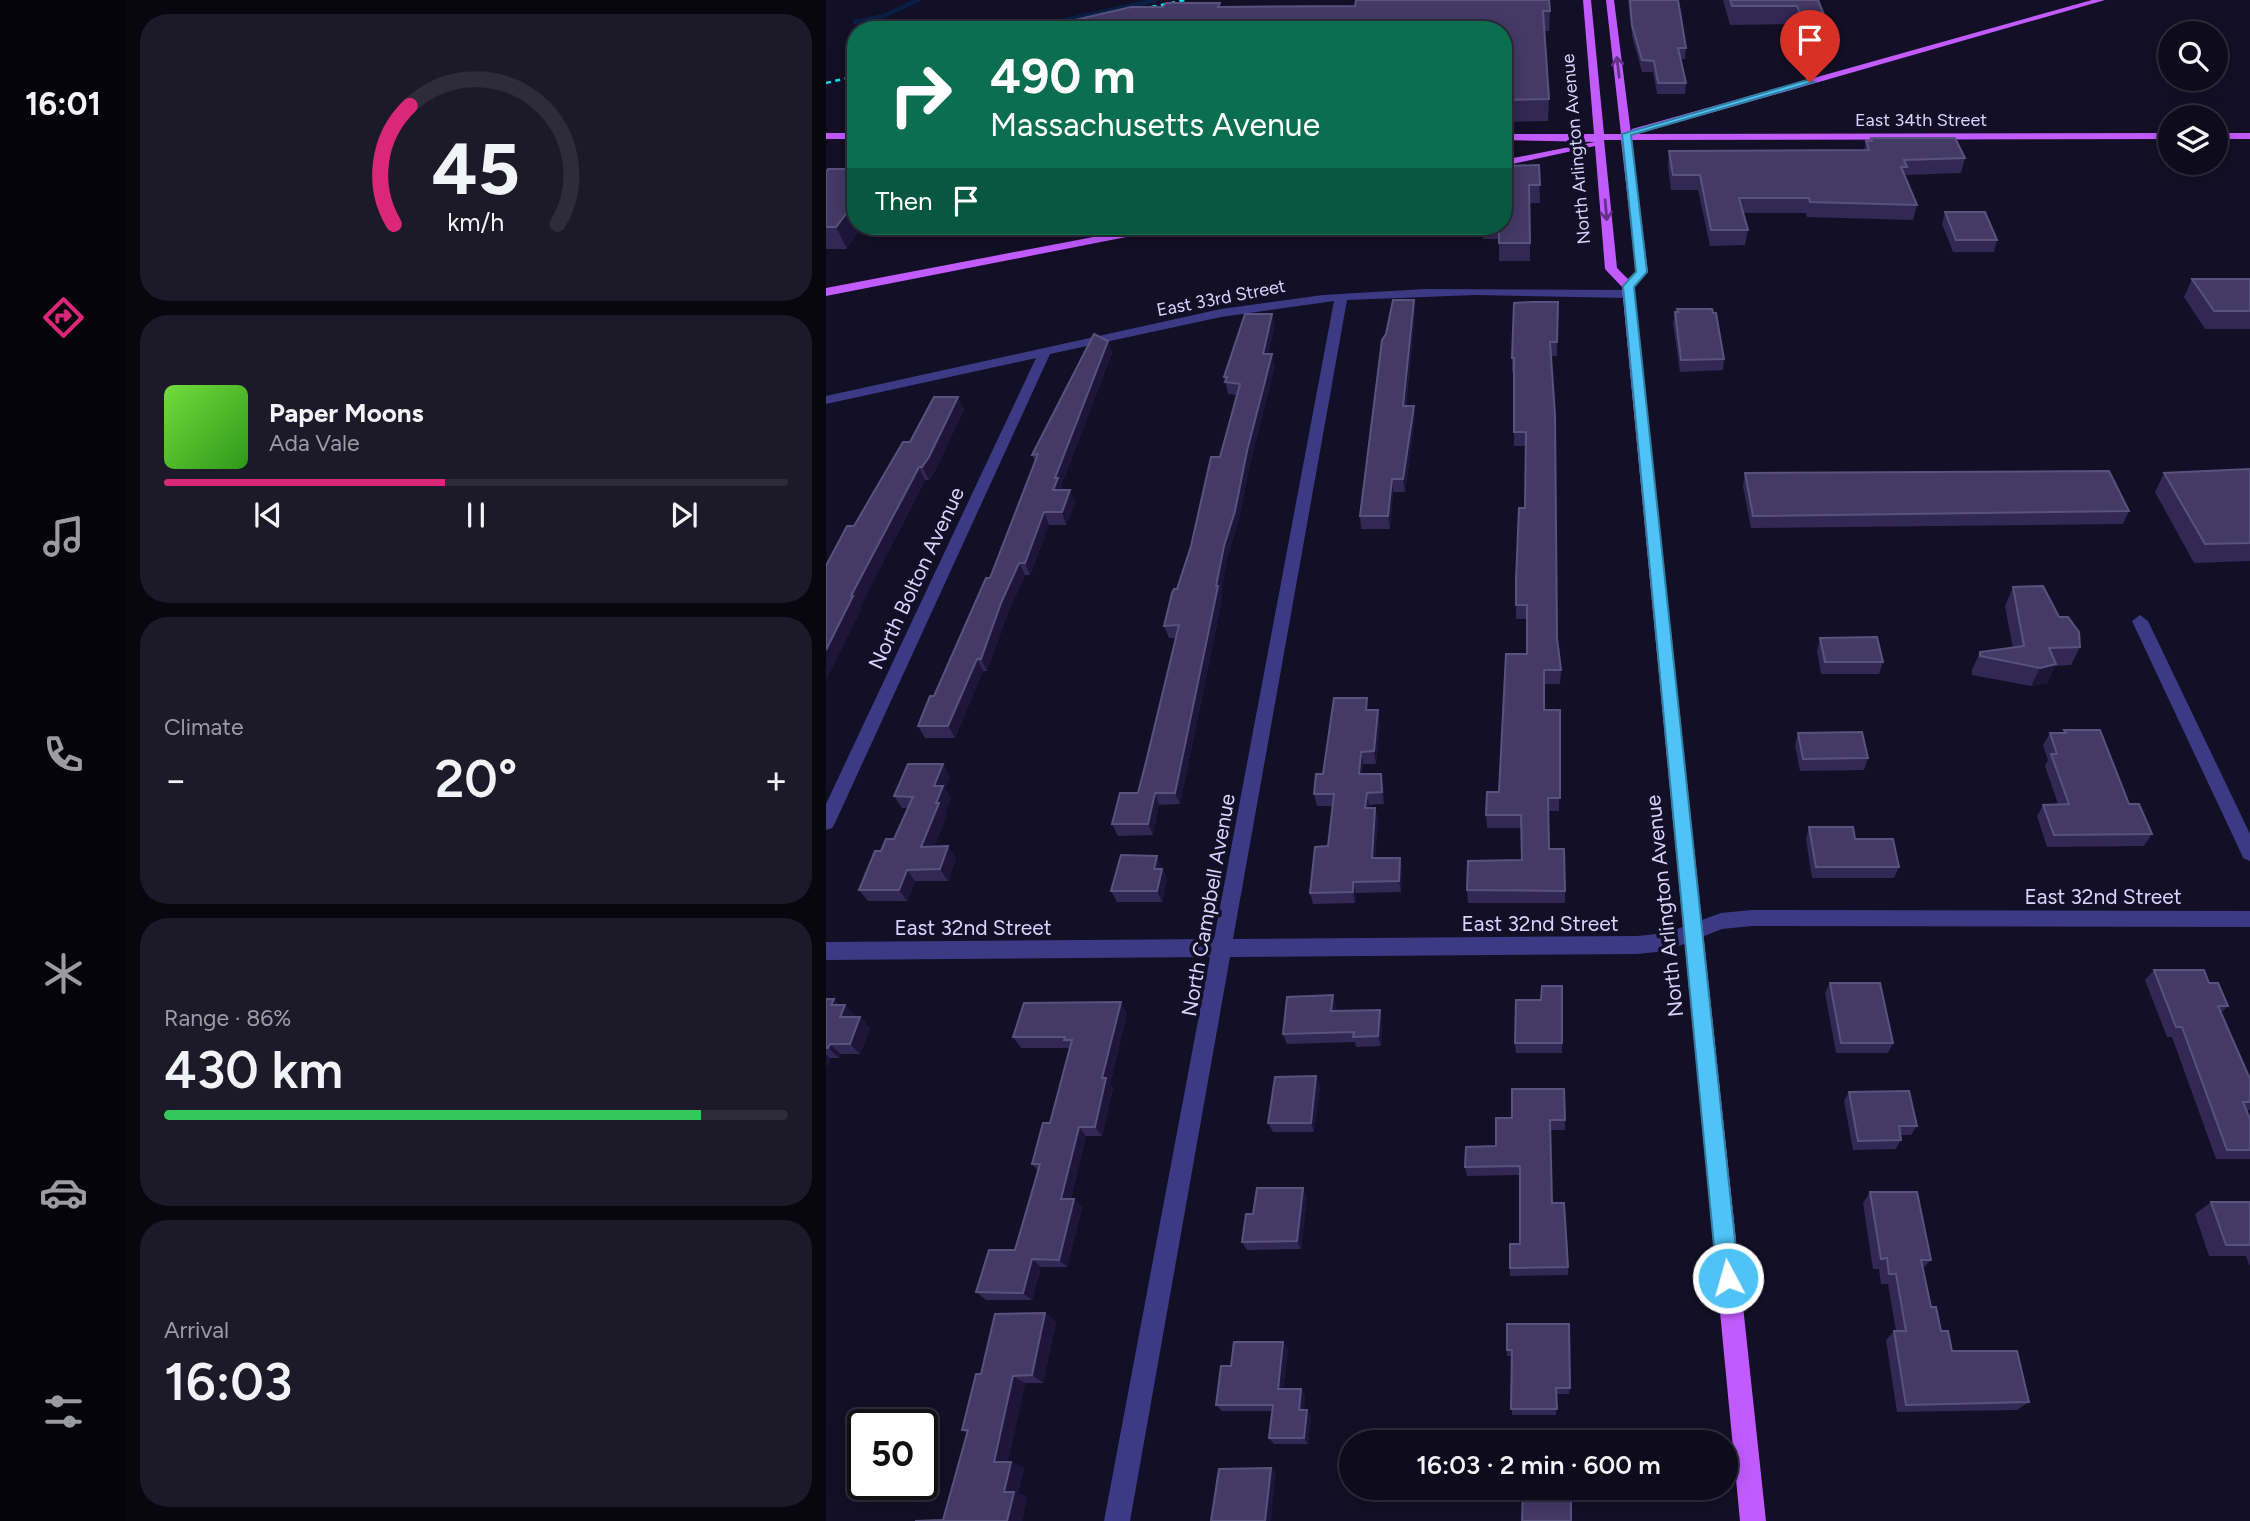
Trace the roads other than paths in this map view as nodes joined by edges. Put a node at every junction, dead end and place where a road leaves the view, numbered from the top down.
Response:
1 (1587, 0) edge
2 (1610, 0) edge
3 (2101, 0) edge
4 (826, 136) edge
5 (847, 136) edge
6 (1627, 136) junction
7 (2158, 136) edge
8 (2228, 136) edge
9 (2250, 136) edge
10 (1512, 137) edge
11 (1600, 140) junction
12 (1512, 161) edge
13 (1120, 235) edge
14 (1629, 290) junction
15 (826, 292) edge
16 (1341, 298) junction
17 (1045, 352) junction
18 (826, 400) edge
19 (2140, 621) dead end
20 (826, 823) edge
21 (2250, 853) edge
22 (2250, 919) edge
23 (1693, 933) junction
24 (1224, 947) junction
25 (826, 950) edge
26 (1117, 1521) edge
27 (1753, 1521) edge

1 - 11 main road, North Arlington Avenue
6 -> 2 main road, North Arlington Avenue
3 - 6 main road
4 - 5 main road
6 - 7 main road, East 34th Street
6 - 11 main road, East 34th Street
6 - 14 main road, North Arlington Avenue
8 - 9 main road
10 - 11 main road
11 - 12 main road
11 -> 14 main road, North Arlington Avenue
13 - 15 main road
14 - 16 street, East 33rd Street
14 - 23 main road, North Arlington Avenue
16 - 17 street, East 33rd Street
16 - 24 street, North Campbell Avenue
17 - 18 street, East 33rd Street
17 - 20 street, North Bolton Avenue
19 - 21 street
22 - 23 street, East 32nd Street
23 - 24 street, East 32nd Street
23 - 27 main road, North Arlington Avenue
24 - 25 street, East 32nd Street
24 - 26 street, North Campbell Avenue

